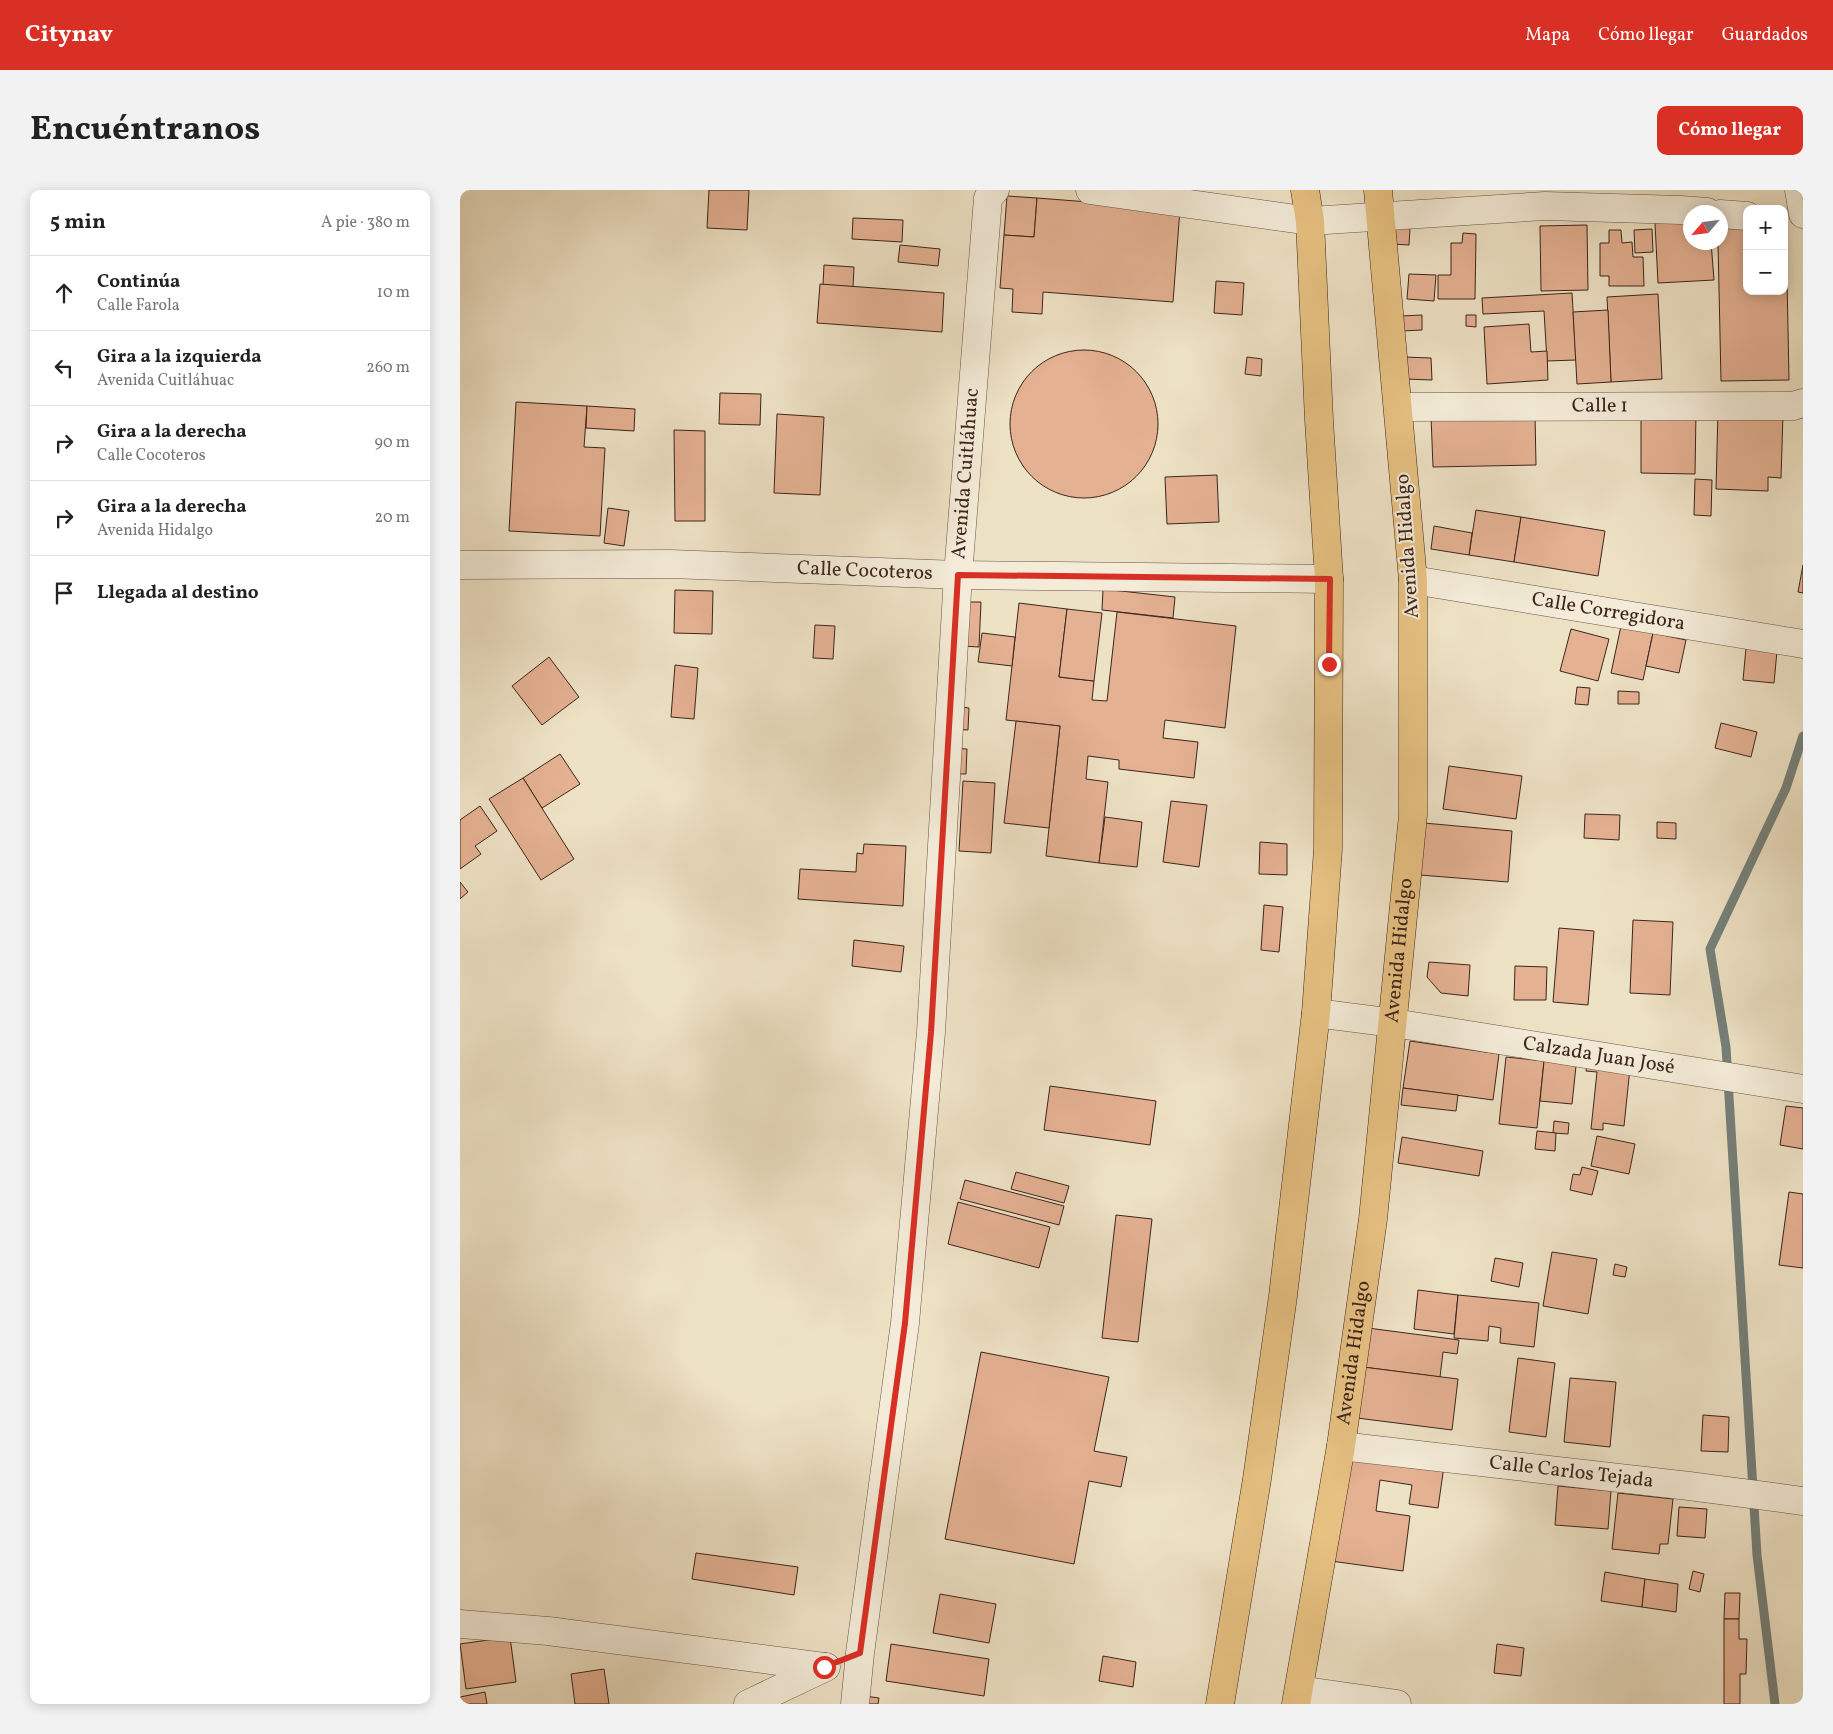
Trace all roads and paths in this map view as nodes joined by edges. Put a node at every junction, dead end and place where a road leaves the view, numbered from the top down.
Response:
1 (1090, 190) edge
2 (1305, 190) edge
3 (1799, 190) edge
4 (991, 194) edge
5 (1379, 203) edge
6 (1683, 210) edge
7 (1803, 214) edge
8 (1728, 215) edge
9 (1743, 216) edge
10 (1788, 220) edge
11 (1310, 221) junction
12 (1803, 222) edge
13 (1803, 403) edge
14 (1398, 407) junction
15 (460, 565) edge
16 (958, 575) junction
17 (1330, 579) junction
18 (1412, 580) junction
19 (1803, 644) edge
20 (1316, 1014) junction
21 (1394, 1023) junction
22 (1795, 1088) edge
23 (1341, 1446) junction
24 (1803, 1501) edge
25 (460, 1624) edge
26 (860, 1653) junction
27 (824, 1667) junction
28 (1298, 1697) edge
29 (748, 1704) edge
30 (855, 1704) edge
31 (1220, 1704) edge
32 (1396, 1704) edge

1 - 11 street
2 - 11 main road
3 - 7 street
4 - 16 street, Avenida Cuitláhuac
5 - 6 street
5 - 11 street
5 - 14 main road, Avenida Hidalgo
8 - 9 street
10 - 12 street
11 - 17 main road
13 - 14 street, Calle 1
14 - 18 main road, Avenida Hidalgo
15 - 16 street, Calle Cocoteros
16 - 17 street, Calle Cocoteros
16 - 26 street, Avenida Cuitláhuac
17 - 20 main road
18 - 19 street, Calle Corregidora
18 - 21 main road, Avenida Hidalgo
20 - 21 street, Calzada Juan José
20 - 31 main road
21 - 22 street, Calzada Juan José
21 - 23 main road, Avenida Hidalgo
23 - 24 street, Calle Carlos Tejada
23 - 28 main road, Avenida Hidalgo
25 - 27 street
26 - 27 street
26 - 30 street, Avenida Cuitláhuac
27 - 29 street
28 - 32 street

